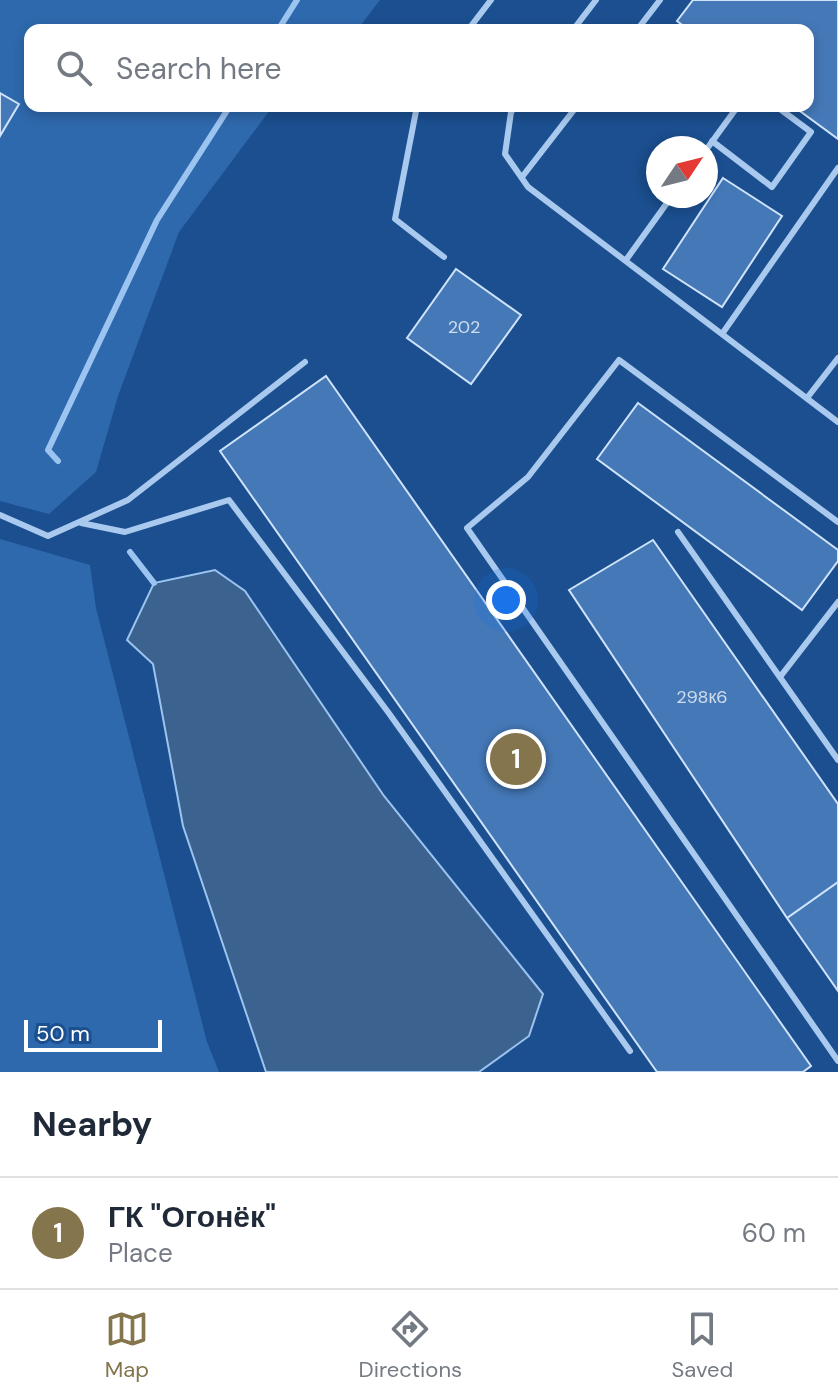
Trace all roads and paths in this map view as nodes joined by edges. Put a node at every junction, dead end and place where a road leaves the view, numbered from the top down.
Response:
1 (491, 0) edge
2 (596, 0) edge
3 (660, 0) edge
4 (473, 24) edge
5 (578, 24) edge
6 (642, 24) edge
7 (416, 112) edge
8 (511, 112) edge
9 (572, 112) edge
10 (734, 112) edge
11 (784, 112) edge
12 (716, 136) edge
13 (718, 146) edge
14 (838, 168) edge
15 (522, 177) junction
16 (663, 208) edge
17 (444, 257) dead end
18 (626, 260) junction
19 (722, 334) junction
20 (838, 358) edge
21 (305, 362) dead end
22 (807, 398) junction
23 (838, 422) edge
24 (0, 515) edge
25 (838, 522) edge
26 (81, 523) junction
27 (678, 532) dead end
28 (838, 602) edge
29 (780, 677) junction
30 (838, 760) edge
31 (630, 1051) dead end
32 (838, 1061) edge

1 - 4 lane
2 - 5 lane
3 - 6 lane
7 - 17 lane
8 - 15 lane
9 - 15 lane
10 - 12 lane
11 - 13 lane
14 - 19 lane
15 - 18 lane
16 - 18 lane
18 - 19 lane
19 - 22 lane
20 - 22 lane
21 - 26 lane
22 - 23 lane
24 - 26 lane
25 - 32 lane
26 - 31 lane
27 - 29 lane
28 - 29 lane
29 - 30 lane

